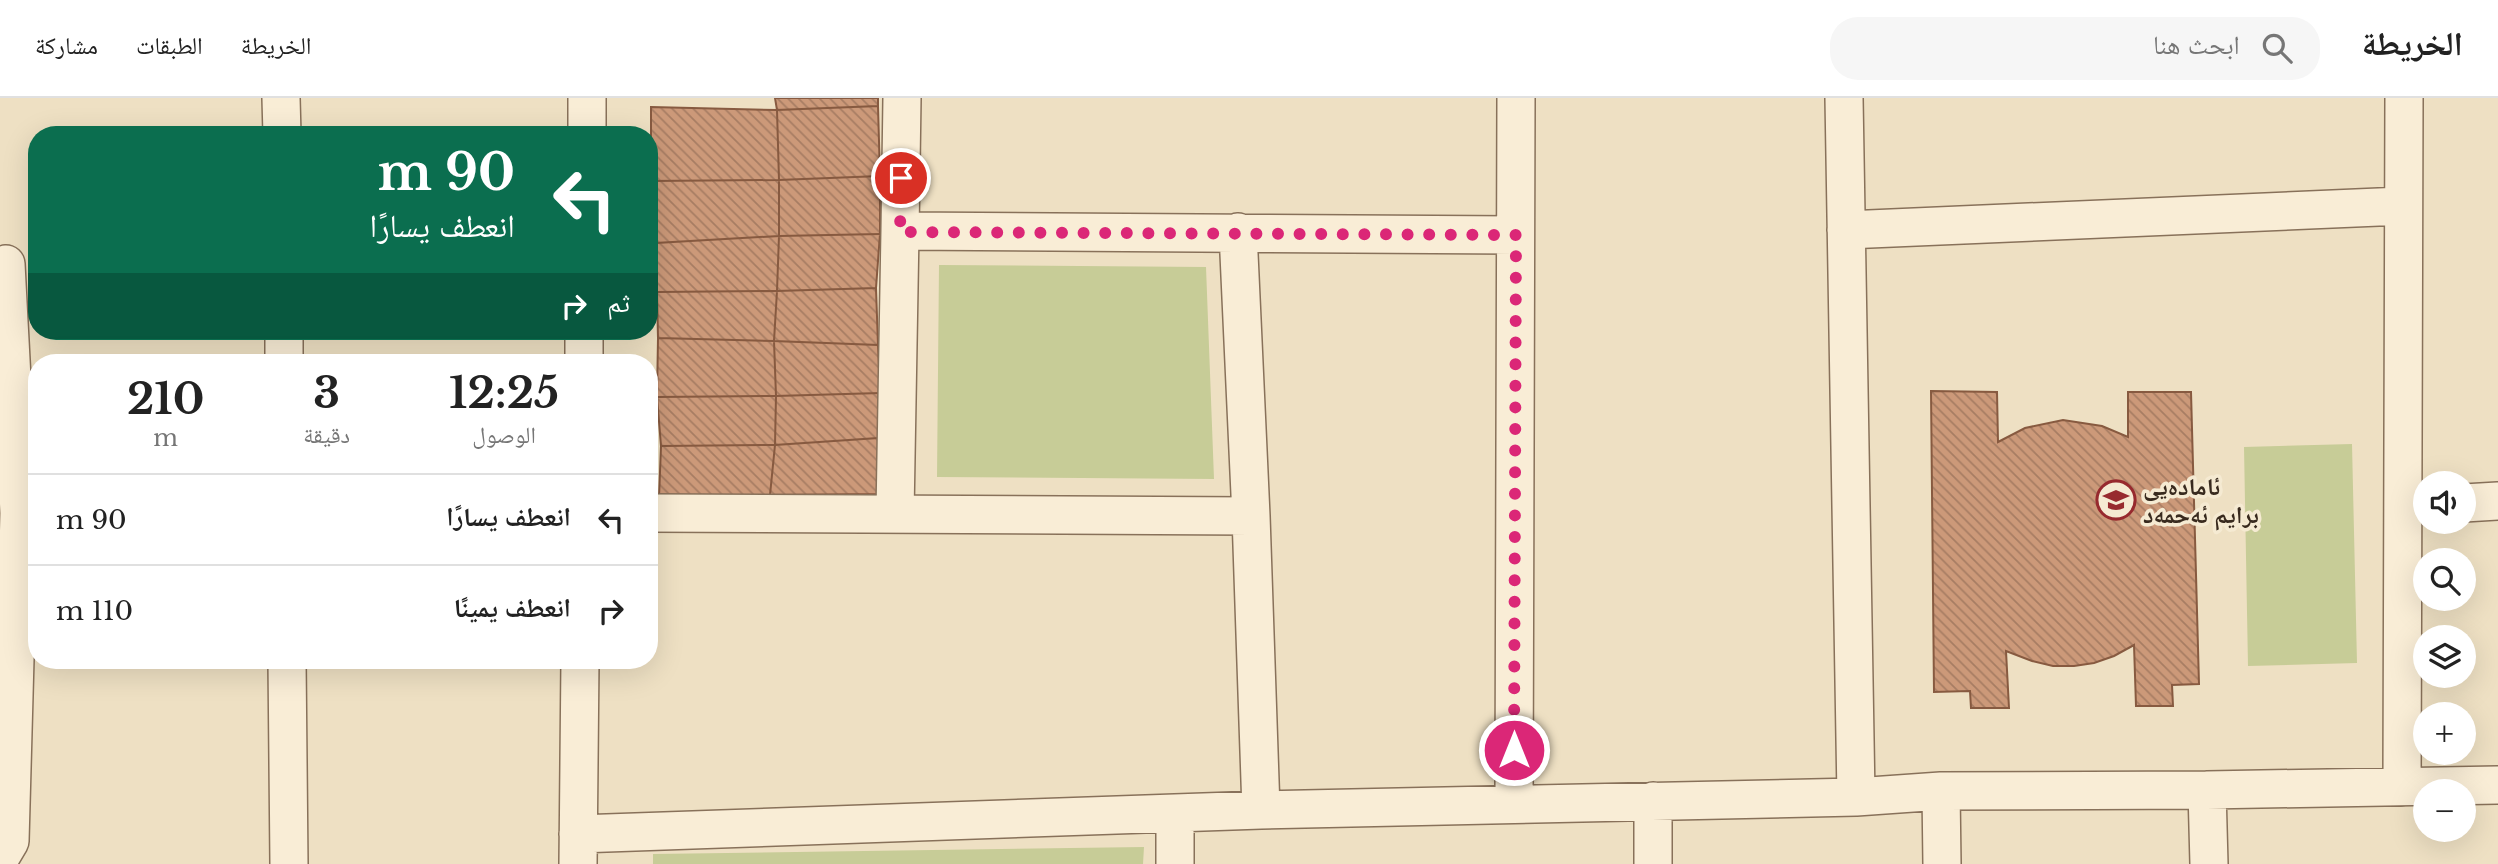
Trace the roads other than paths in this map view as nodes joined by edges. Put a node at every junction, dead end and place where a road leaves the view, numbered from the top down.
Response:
1 (281, 98) edge
2 (587, 98) edge
3 (902, 98) edge
4 (1516, 98) edge
5 (1844, 98) edge
6 (2404, 98) edge
7 (282, 126) edge
8 (587, 126) edge
9 (2402, 206) junction
10 (1846, 230) junction
11 (900, 232) junction
12 (1238, 232) junction
13 (1516, 235) junction
14 (14, 263) edge
15 (2413, 481) edge
16 (2498, 501) edge
17 (2476, 502) edge
18 (10, 513) edge
19 (658, 513) edge
20 (894, 514) junction
21 (1251, 516) junction
22 (2413, 529) edge
23 (287, 669) edge
24 (580, 669) edge
25 (2498, 785) edge
26 (2402, 787) junction
27 (1941, 790) junction
28 (2207, 790) junction
29 (1856, 797) junction
30 (1653, 801) junction
31 (1514, 804) junction
32 (1261, 810) junction
33 (1175, 813) junction
34 (578, 849) edge
35 (0, 858) edge
36 (289, 864) edge
37 (1175, 864) edge
38 (1653, 864) edge
39 (1942, 864) edge
40 (2209, 864) edge

1 - 7 street
2 - 8 street
3 - 11 street
4 - 13 street
5 - 10 street
6 - 9 street
9 - 10 street
9 - 15 street
10 - 29 street
11 - 12 street
11 - 20 street
12 - 13 street
12 - 21 street
13 - 31 street
14 - 18 street
16 - 17 street
18 - 35 street
19 - 20 street
20 - 21 street
21 - 32 street
22 - 26 street
23 - 36 street
24 - 34 street
25 - 26 street
26 - 28 street
27 - 28 street
27 - 29 street
27 - 39 street
28 - 40 street
29 - 30 street
30 - 31 street
30 - 38 street
31 - 32 street
32 - 33 street
33 - 34 street
33 - 37 street

